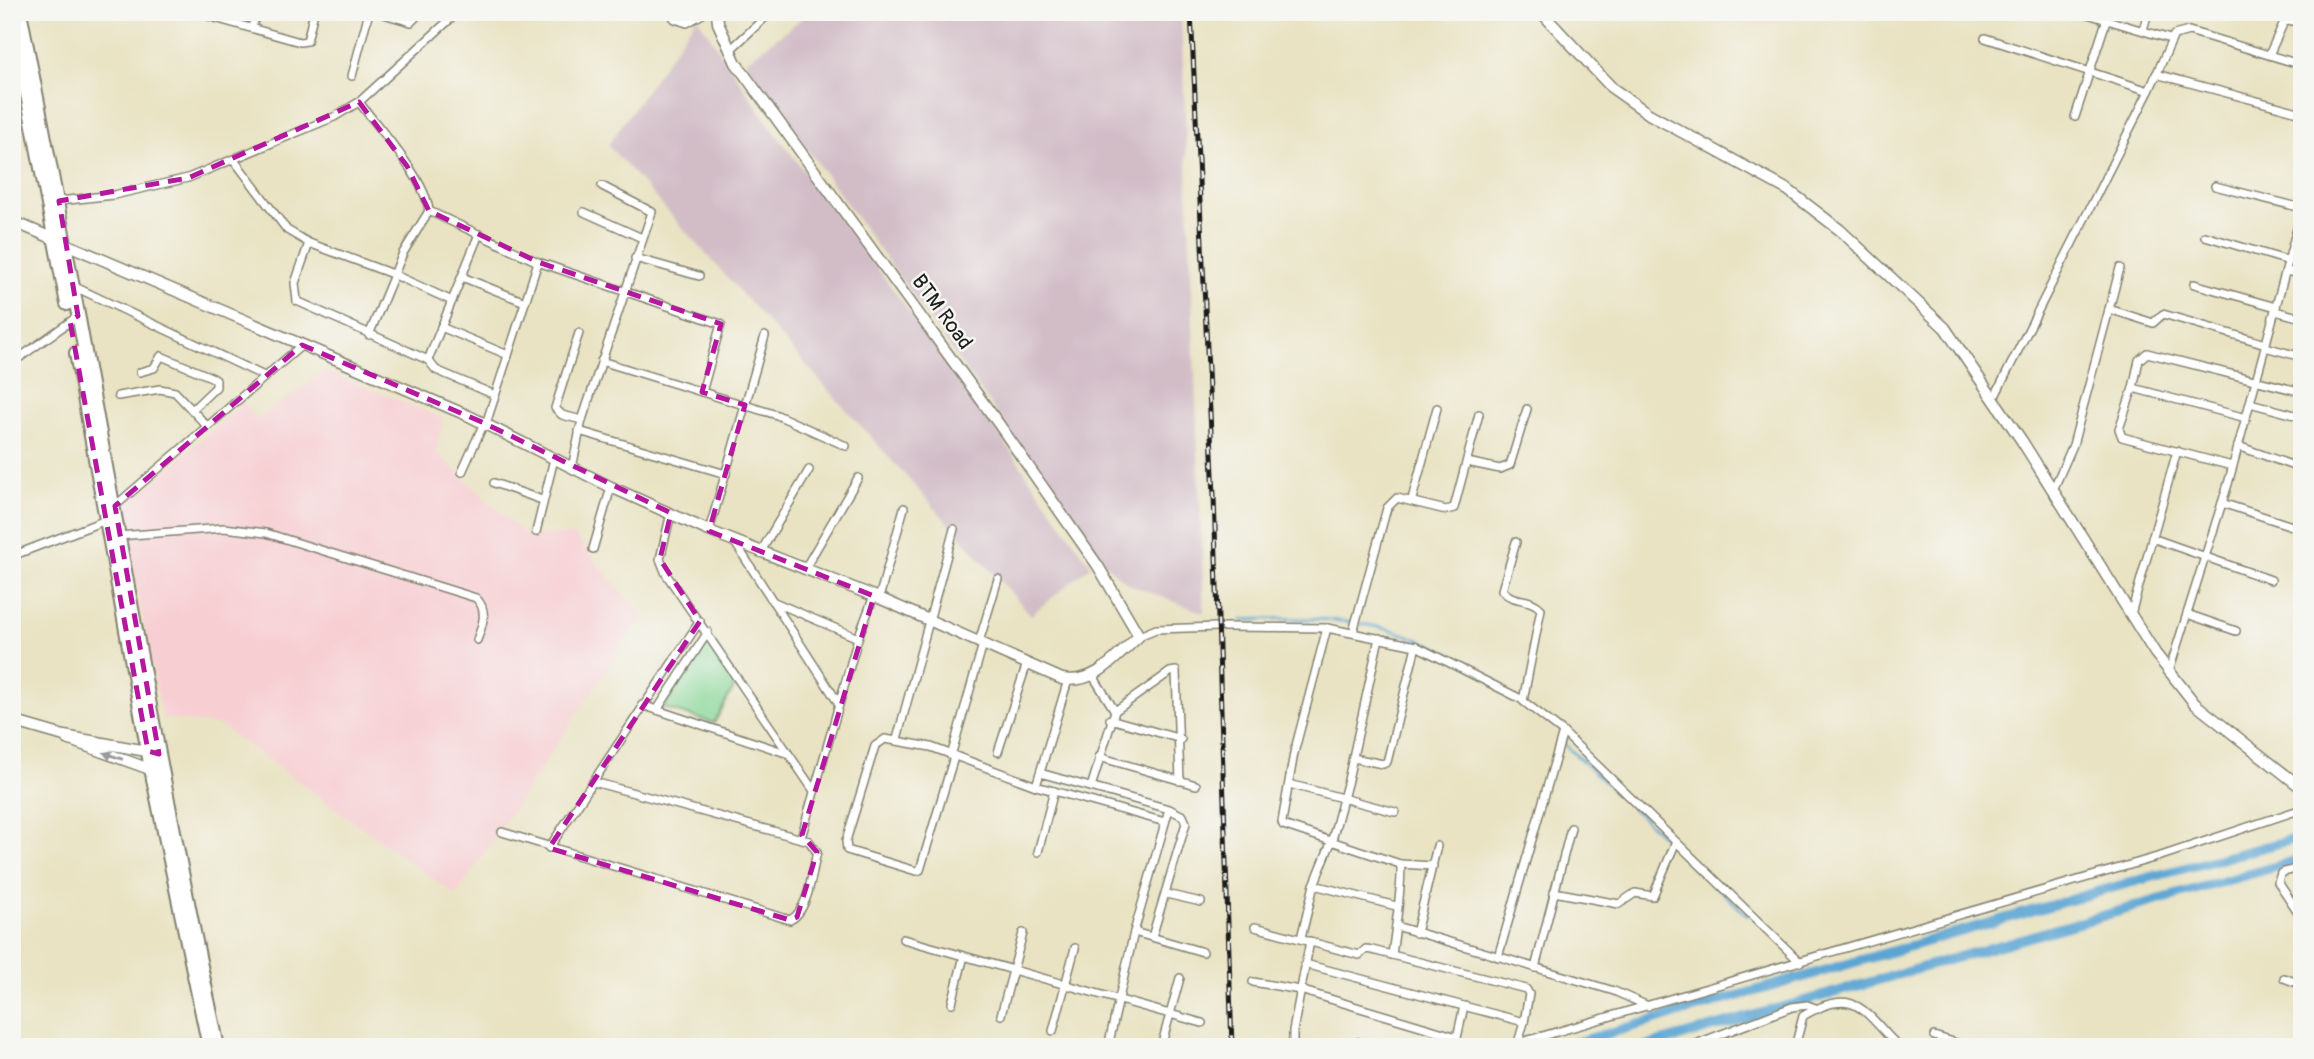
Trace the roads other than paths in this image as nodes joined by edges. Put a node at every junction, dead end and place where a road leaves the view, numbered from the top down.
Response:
1 (20, 12) edge
2 (95, 12) edge
3 (256, 12) edge
4 (314, 12) edge
5 (369, 12) edge
6 (377, 12) edge
7 (421, 12) edge
8 (670, 12) edge
9 (706, 12) edge
10 (717, 12) edge
11 (771, 12) edge
12 (1541, 12) edge
13 (2081, 12) edge
14 (2148, 12) edge
15 (197, 13) edge
16 (453, 14) edge
17 (12, 16) edge
18 (110, 16) dead end
19 (2108, 16) edge
20 (2300, 17) edge
21 (252, 28) junction
22 (2143, 30) junction
23 (1985, 38) dead end
24 (2170, 39) junction
25 (729, 51) junction
26 (2269, 55) junction
27 (2302, 65) edge
28 (2091, 72) junction
29 (2156, 74) junction
30 (352, 76) dead end
31 (2148, 91) junction
32 (359, 102) junction
33 (2302, 113) edge
34 (2075, 117) dead end
35 (234, 160) junction
36 (601, 186) dead end
37 (2215, 186) dead end
38 (59, 201) junction
39 (2302, 209) edge
40 (429, 211) junction
41 (584, 212) dead end
42 (12, 221) edge
43 (479, 234) junction
44 (2299, 235) edge
45 (2204, 236) dead end
46 (642, 238) junction
47 (309, 243) junction
48 (63, 244) junction
49 (635, 258) junction
50 (538, 261) junction
51 (2290, 261) junction
52 (2120, 268) dead end
53 (2287, 271) junction
54 (395, 275) junction
55 (2302, 275) edge
56 (699, 276) dead end
57 (462, 277) junction
58 (2194, 284) dead end
59 (73, 286) junction
60 (625, 289) junction
61 (452, 301) junction
62 (525, 302) junction
63 (2109, 309) junction
64 (2276, 309) junction
65 (74, 318) junction
66 (2302, 318) edge
67 (441, 327) junction
68 (579, 332) dead end
69 (369, 335) junction
70 (765, 335) dead end
71 (302, 345) junction
72 (2265, 345) junction
73 (508, 355) junction
74 (2302, 357) edge
75 (428, 360) junction
76 (601, 361) junction
77 (12, 363) edge
78 (140, 372) dead end
79 (264, 376) junction
80 (2256, 381) junction
81 (2133, 388) junction
82 (702, 392) junction
83 (2302, 392) edge
84 (495, 395) junction
85 (118, 396) dead end
86 (1993, 401) junction
87 (2250, 403) junction
88 (745, 405) junction
89 (1437, 408) dead end
90 (193, 409) junction
91 (1527, 409) dead end
92 (1479, 414) dead end
93 (2302, 417) edge
94 (2246, 418) junction
95 (582, 420) junction
96 (485, 423) junction
97 (207, 426) junction
98 (579, 431) junction
99 (846, 446) dead end
100 (2238, 446) junction
101 (2177, 452) junction
102 (554, 459) junction
103 (1467, 462) junction
104 (2232, 467) junction
105 (572, 468) junction
106 (2302, 469) edge
107 (809, 470) dead end
108 (462, 472) dead end
109 (726, 474) junction
110 (858, 478) dead end
111 (494, 483) dead end
112 (611, 487) junction
113 (2053, 490) junction
114 (1412, 499) junction
115 (542, 500) junction
116 (2222, 503) junction
117 (115, 506) junction
118 (904, 508) dead end
119 (671, 513) junction
120 (107, 520) junction
121 (2292, 526) dead end
122 (954, 529) dead end
123 (709, 531) junction
124 (536, 532) dead end
125 (118, 536) junction
126 (2152, 538) junction
127 (734, 541) junction
128 (1516, 542) dead end
129 (593, 549) dead end
130 (761, 552) junction
131 (2206, 555) junction
132 (12, 556) edge
133 (804, 569) junction
134 (998, 579) dead end
135 (2271, 580) dead end
136 (876, 597) junction
137 (771, 601) junction
138 (2131, 614) junction
139 (2187, 614) junction
140 (929, 620) junction
141 (700, 621) junction
142 (1355, 625) junction
143 (1327, 628) junction
144 (2236, 631) dead end
145 (708, 632) junction
146 (1139, 636) junction
147 (858, 638) junction
148 (1379, 638) junction
149 (477, 640) dead end
150 (981, 643) junction
151 (1416, 646) junction
152 (1027, 663) junction
153 (2169, 671) junction
154 (1093, 676) junction
155 (1068, 680) junction
156 (1522, 700) junction
157 (839, 704) junction
158 (642, 705) junction
159 (657, 710) junction
160 (1115, 711) junction
161 (1110, 719) junction
162 (12, 721) edge
163 (1563, 732) junction
164 (64, 736) junction
165 (897, 739) junction
166 (1181, 739) junction
167 (154, 752) junction
168 (998, 752) dead end
169 (786, 754) junction
170 (952, 756) junction
171 (1099, 757) junction
172 (1353, 758) junction
173 (157, 772) junction
174 (1040, 773) junction
175 (594, 782) junction
176 (1181, 782) junction
177 (1289, 784) junction
178 (1196, 785) dead end
179 (1036, 786) junction
180 (1091, 787) junction
181 (2302, 788) edge
182 (814, 790) junction
183 (1054, 791) junction
184 (1343, 797) junction
185 (1169, 809) junction
186 (2302, 809) edge
187 (1395, 812) dead end
188 (1165, 822) junction
189 (1571, 828) dead end
190 (502, 832) dead end
191 (801, 838) junction
192 (1332, 840) junction
193 (1675, 844) junction
194 (1437, 846) dead end
195 (549, 848) junction
196 (1038, 852) dead end
197 (1400, 864) junction
198 (1433, 866) junction
199 (2302, 867) edge
200 (1314, 885) junction
201 (1554, 892) junction
202 (1166, 894) junction
203 (1201, 902) dead end
204 (1396, 906) junction
205 (2302, 918) edge
206 (1396, 926) junction
207 (1255, 927) dead end
208 (1134, 932) junction
209 (1023, 933) dead end
210 (1416, 933) junction
211 (1152, 937) junction
212 (1301, 938) junction
213 (903, 939) dead end
214 (1310, 941) junction
215 (1075, 948) dead end
216 (1203, 952) dead end
217 (1392, 955) junction
218 (964, 956) junction
219 (1498, 957) junction
220 (1800, 962) junction
221 (1305, 964) junction
222 (1535, 968) junction
223 (1013, 970) junction
224 (1180, 978) dead end
225 (2284, 978) dead end
226 (1253, 982) dead end
227 (1065, 985) junction
228 (2302, 985) edge
229 (1300, 990) junction
230 (1120, 1000) junction
231 (952, 1003) dead end
232 (1464, 1006) junction
233 (1648, 1006) junction
234 (1818, 1009) junction
235 (1170, 1014) junction
236 (1001, 1015) dead end
237 (1524, 1022) junction
238 (1202, 1023) dead end
239 (1053, 1031) dead end
240 (1934, 1036) dead end
241 (1457, 1037) junction
242 (1518, 1043) junction
243 (209, 1047) edge
244 (218, 1047) edge
245 (1108, 1047) edge
246 (1161, 1047) edge
247 (1293, 1047) edge
248 (1455, 1047) edge
249 (1505, 1047) edge
250 (1688, 1047) edge
251 (1795, 1047) edge
252 (1899, 1047) edge
253 (1969, 1047) edge

1 - 38 highway
2 - 18 street
3 - 21 street
4 - 21 street
5 - 30 street
6 - 7 street
8 - 9 street
10 - 25 street, BTM Road
11 - 25 street
12 - 86 street
13 - 19 street
14 - 22 street
15 - 21 street
16 - 32 street
17 - 48 highway
19 - 22 street
19 - 28 street
20 - 26 street
22 - 24 street
23 - 28 street
24 - 26 street
24 - 29 street
25 - 146 street, BTM Road
26 - 27 street
28 - 31 street
28 - 34 street
29 - 31 street
29 - 33 street
31 - 86 street
32 - 35 street
32 - 40 street
35 - 38 street
35 - 47 street
36 - 46 street
37 - 39 street
38 - 48 highway
39 - 44 street
40 - 43 street
40 - 54 street
41 - 46 street
42 - 48 street
43 - 50 street
43 - 57 street
44 - 51 street
45 - 51 street
46 - 49 street
47 - 54 street
47 - 69 street
48 - 59 highway
48 - 65 highway
48 - 71 street
49 - 56 street
49 - 60 street
50 - 60 street
50 - 62 street
51 - 53 street
52 - 63 street
53 - 55 street
53 - 64 street
54 - 61 street
54 - 69 street
57 - 61 street
57 - 62 street
58 - 64 street
59 - 65 highway
59 - 79 street
60 - 76 street
60 - 82 street
61 - 67 street
62 - 73 street
63 - 72 street
63 - 113 street
64 - 66 street
64 - 72 street
65 - 77 street
65 - 117 highway
65 - 120 highway
67 - 73 street
67 - 75 street
68 - 95 street
69 - 75 street
70 - 88 street
71 - 79 street
71 - 96 street
72 - 74 street
72 - 80 street
73 - 84 street
75 - 84 street
76 - 82 street
76 - 95 street
78 - 90 street
79 - 97 street
80 - 81 street
80 - 83 street
80 - 87 street
81 - 94 street
81 - 101 street
82 - 88 street
84 - 96 street
85 - 90 street
86 - 113 street
87 - 93 street
87 - 94 street
88 - 99 street
88 - 109 street
89 - 114 street
90 - 97 street
91 - 103 street
92 - 103 street
94 - 100 street
95 - 98 street
96 - 102 street
96 - 108 street
97 - 117 street
98 - 105 street
98 - 109 street
100 - 104 street
100 - 106 street
101 - 104 street
101 - 126 street
102 - 105 street
102 - 115 street
103 - 114 street
104 - 116 street
105 - 112 street
107 - 130 street
109 - 123 street
110 - 133 street
111 - 115 street
112 - 119 street
112 - 129 street
113 - 138 street
114 - 142 street
115 - 124 street
116 - 121 street
116 - 131 street
117 - 125 highway
118 - 136 street
119 - 123 street
119 - 141 street
120 - 132 street
120 - 167 highway
122 - 140 street
123 - 127 street
125 - 149 street
125 - 167 highway
126 - 131 street
126 - 138 street
127 - 130 street
127 - 137 street
128 - 156 street
130 - 133 street
131 - 135 street
131 - 139 street
133 - 136 street
134 - 150 street
136 - 140 street
136 - 147 street
137 - 147 street
137 - 157 street
138 - 153 street
139 - 144 street
139 - 153 street
140 - 150 street
140 - 165 street
141 - 145 street
141 - 158 street
142 - 143 street
142 - 148 street
143 - 146 street
143 - 177 street
145 - 159 street
145 - 169 street
146 - 154 street
147 - 157 street
148 - 151 street
148 - 172 street
150 - 152 street
150 - 170 street
151 - 156 street
151 - 172 street
152 - 155 street
152 - 168 street
153 - 181 street
154 - 155 street
154 - 160 street
155 - 174 street
156 - 163 street
157 - 182 street
158 - 159 street
158 - 175 street
159 - 169 street
160 - 161 street
160 - 166 street
161 - 166 street
161 - 171 street
162 - 164 street
163 - 193 street
163 - 219 street
164 - 167 street
173 -> 164 street
165 - 170 street
165 - 170 street
166 - 176 street
167 - 173 highway
169 - 182 street
170 - 179 street
171 - 176 street
171 - 180 street
172 - 184 street
173 - 243 highway
173 - 244 highway
174 - 179 street
174 - 180 street
175 - 191 street
175 - 195 street
176 - 178 street
177 - 184 street
177 - 192 street
179 - 183 street
180 - 185 street
182 - 191 street
183 - 188 street
183 - 196 street
184 - 187 street
184 - 192 street
185 - 188 street
185 - 202 street
186 - 220 street
188 - 208 street
189 - 201 street
190 - 195 street
191 - 195 street
192 - 197 street
192 - 200 street
193 - 201 street
193 - 220 street
194 - 198 street
197 - 198 street
197 - 204 street
198 - 210 street
199 - 205 street
200 - 204 street
200 - 212 street
201 - 222 street
202 - 203 street
202 - 211 street
204 - 206 street
206 - 210 street
206 - 217 street
207 - 212 street
208 - 211 street
208 - 230 street
209 - 223 street
210 - 219 street
211 - 216 street
212 - 214 street
213 - 218 street
214 - 217 street
214 - 221 street
215 - 227 street
217 - 237 street
218 - 223 street
218 - 231 street
219 - 222 street
220 - 233 street
221 - 229 street
221 - 232 street
222 - 233 street
223 - 227 street
223 - 236 street
224 - 235 street
225 - 228 street
226 - 229 street
227 - 230 street
227 - 239 street
229 - 241 street
229 - 247 street
230 - 235 street
230 - 245 street
232 - 237 street
232 - 241 street
233 - 242 street
234 - 250 street
234 - 251 street
234 - 252 street
235 - 238 street
235 - 246 street
237 - 242 street
240 - 253 street
241 - 248 street
242 - 249 street

